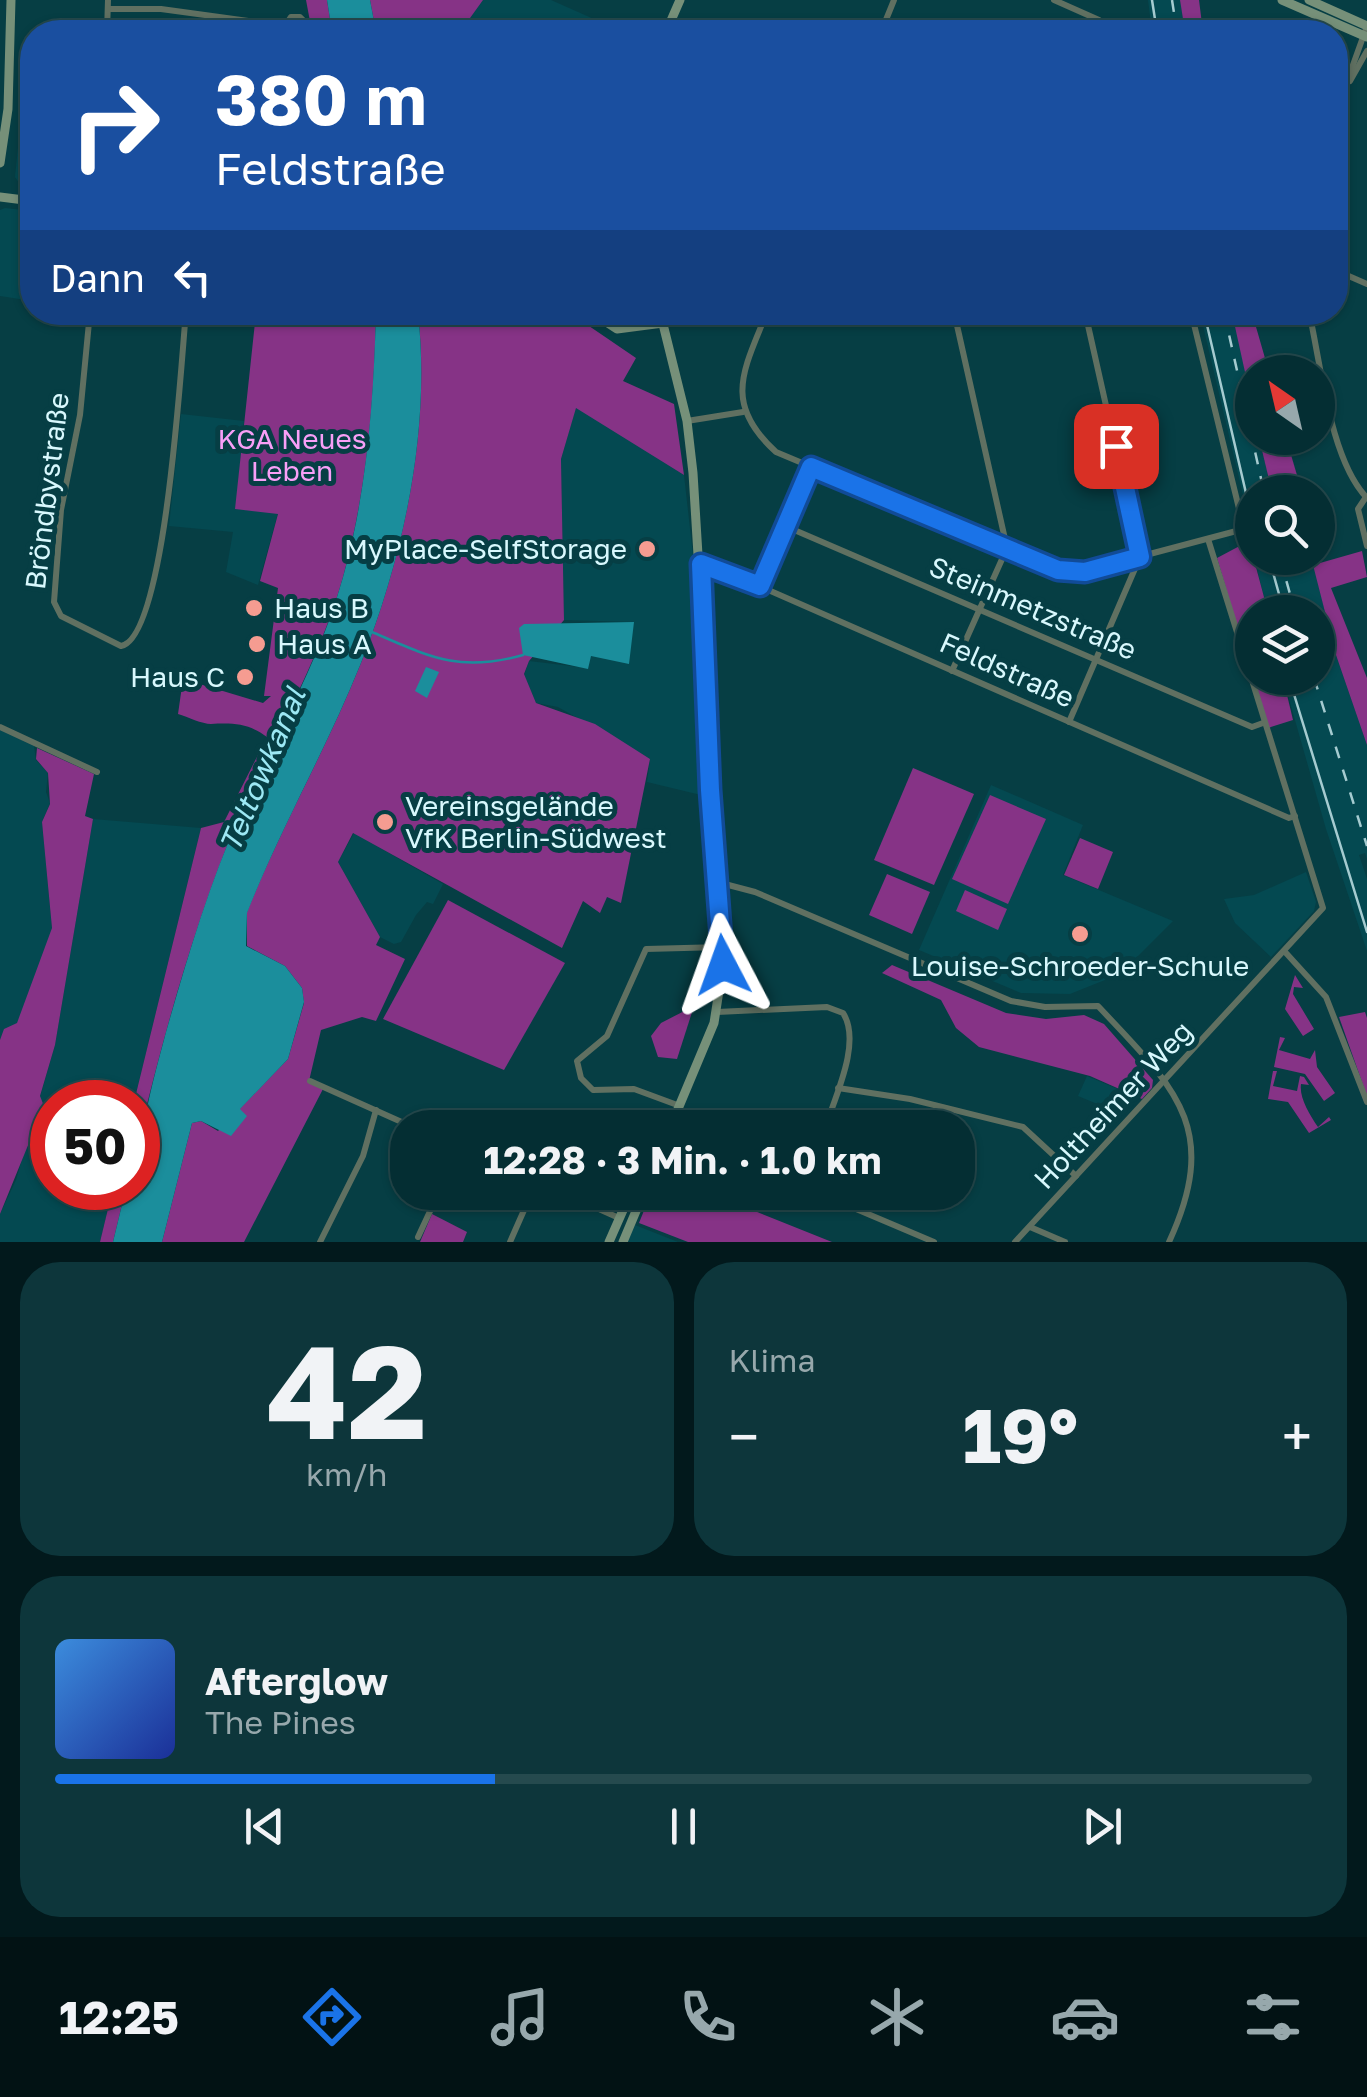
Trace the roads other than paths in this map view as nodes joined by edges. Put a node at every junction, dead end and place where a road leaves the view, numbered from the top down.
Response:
1 (11, 0) edge
2 (1054, 0) edge
3 (1282, 0) edge
4 (1309, 0) edge
5 (108, 4) edge
6 (1328, 14) junction
7 (230, 20) edge
8 (1099, 20) edge
9 (1341, 20) edge
10 (1366, 31) edge
11 (1367, 51) edge
12 (1348, 82) joint
13 (0, 163) edge
14 (89, 325) edge
15 (185, 325) edge
16 (663, 325) edge
17 (762, 325) edge
18 (957, 325) edge
19 (1088, 325) edge
20 (1193, 325) edge
21 (1311, 325) edge
22 (743, 412) junction
23 (686, 421) junction
24 (811, 467) junction
25 (1366, 497) edge
26 (785, 526) junction
27 (1208, 539) junction
28 (1367, 546) edge
29 (1007, 548) junction
30 (1140, 557) junction
31 (701, 564) junction
32 (760, 586) junction
33 (980, 610) junction
34 (1096, 660) junction
35 (952, 671) junction
36 (1068, 722) junction
37 (1263, 723) junction
38 (0, 727) edge
39 (98, 772) dead end
40 (1295, 816) junction
41 (718, 882) junction
42 (722, 947) junction
43 (1286, 952) junction
44 (717, 1012) junction
45 (310, 1081) dead end
46 (1165, 1082) junction
47 (838, 1088) junction
48 (1367, 1102) edge
49 (680, 1106) junction
50 (376, 1110) junction
51 (678, 1110) edge
52 (831, 1110) edge
53 (390, 1116) edge
54 (1076, 1176) junction
55 (431, 1210) edge
56 (524, 1210) edge
57 (601, 1210) edge
58 (622, 1210) edge
59 (637, 1210) edge
60 (858, 1210) edge
61 (619, 1218) junction
62 (632, 1222) junction
63 (1030, 1227) junction
64 (418, 1238) dead end
65 (320, 1242) edge
66 (510, 1242) edge
67 (609, 1242) edge
68 (622, 1242) edge
69 (934, 1242) edge
70 (1016, 1242) edge
71 (1065, 1242) edge
72 (1169, 1242) edge

1 - 13 main road
2 - 8 street
3 - 6 main road
4 - 6 main road
5 - 7 street
6 - 9 main road
10 - 12 street
11 - 12 street
14 - 15 street, Bröndbystraße
16 - 23 main road
17 - 22 street
18 - 29 street
19 - 30 street
20 - 27 street
21 - 25 street
22 - 23 street
22 - 24 street
23 - 31 main road
24 - 26 street
24 - 29 street
25 - 28 street
26 - 32 street
26 - 33 street, Steinmetzstraße
27 - 30 street
27 - 37 street
29 - 30 street
29 - 33 street
30 - 34 street
31 - 32 street, Feldstraße
31 - 41 main road
32 - 35 street, Feldstraße
33 - 34 street, Steinmetzstraße
33 - 35 street
34 - 36 street
34 - 37 street, Steinmetzstraße
35 - 36 street, Feldstraße
36 - 40 street, Feldstraße
37 - 40 street
38 - 39 street
40 - 43 street, Holtheimer Weg
41 - 42 main road
41 - 46 street
42 - 44 main road
42 - 49 street
43 - 46 street, Holtheimer Weg
43 - 48 street
44 - 47 street
44 - 49 main road
45 - 50 street
46 - 54 street, Holtheimer Weg
46 - 72 street
47 - 52 street
47 - 54 street
49 - 51 main road
50 - 53 street
50 - 65 street
54 - 63 street, Holtheimer Weg
55 - 64 street
56 - 66 street
57 - 61 street
58 - 61 main road
59 - 62 main road
60 - 69 street
61 - 62 main road
61 - 67 main road
62 - 68 main road
63 - 70 street, Holtheimer Weg
63 - 71 street

